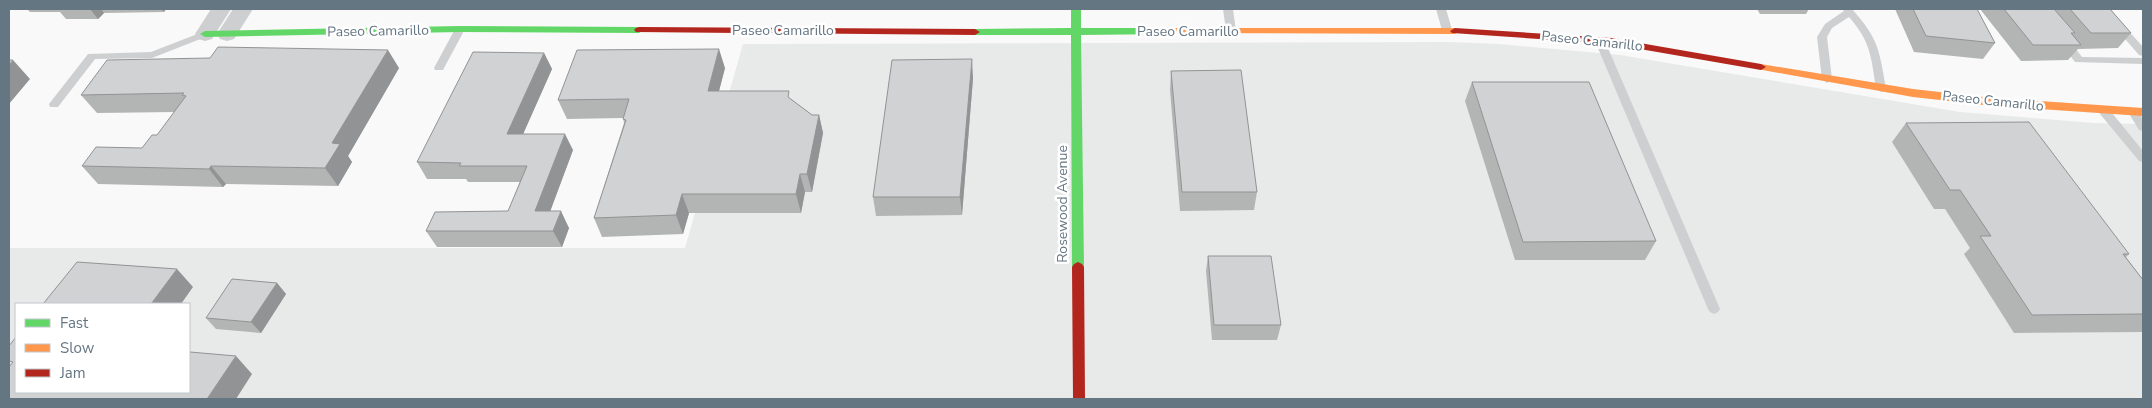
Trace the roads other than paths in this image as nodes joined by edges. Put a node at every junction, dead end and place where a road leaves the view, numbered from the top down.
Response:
1 (221, 9) edge
2 (243, 9) edge
3 (1076, 9) edge
4 (1228, 9) edge
5 (1440, 9) edge
6 (2104, 9) edge
7 (1848, 10) edge
8 (460, 29) junction
9 (1447, 30) junction
10 (1231, 31) junction
11 (2055, 31) edge
12 (1076, 32) junction
13 (205, 34) junction
14 (227, 34) junction
15 (1600, 41) junction
16 (2143, 53) edge
17 (2143, 61) edge
18 (440, 68) dead end
19 (1827, 79) junction
20 (1881, 88) junction
21 (54, 104) dead end
22 (2104, 111) junction
23 (2138, 112) edge
24 (2143, 127) edge
25 (2143, 158) edge
26 (1714, 309) dead end
27 (1079, 399) edge

1 - 13 street
2 - 14 street
3 - 12 street, Rosewood Avenue
4 - 10 lane
5 - 9 lane
6 - 16 lane
7 - 19 lane
7 - 20 lane
8 - 12 street, Paseo Camarillo
8 - 14 street, Paseo Camarillo
8 - 18 lane
9 - 10 street, Paseo Camarillo
9 - 15 street, Paseo Camarillo
10 - 12 street, Paseo Camarillo
11 - 17 lane
12 - 27 street, Rosewood Avenue
13 - 14 street, Paseo Camarillo
13 - 21 lane
15 - 19 street, Paseo Camarillo
15 - 26 lane
19 - 20 street, Paseo Camarillo
20 - 22 street, Paseo Camarillo
22 - 23 street, Paseo Camarillo
22 - 25 lane
23 - 24 lane

